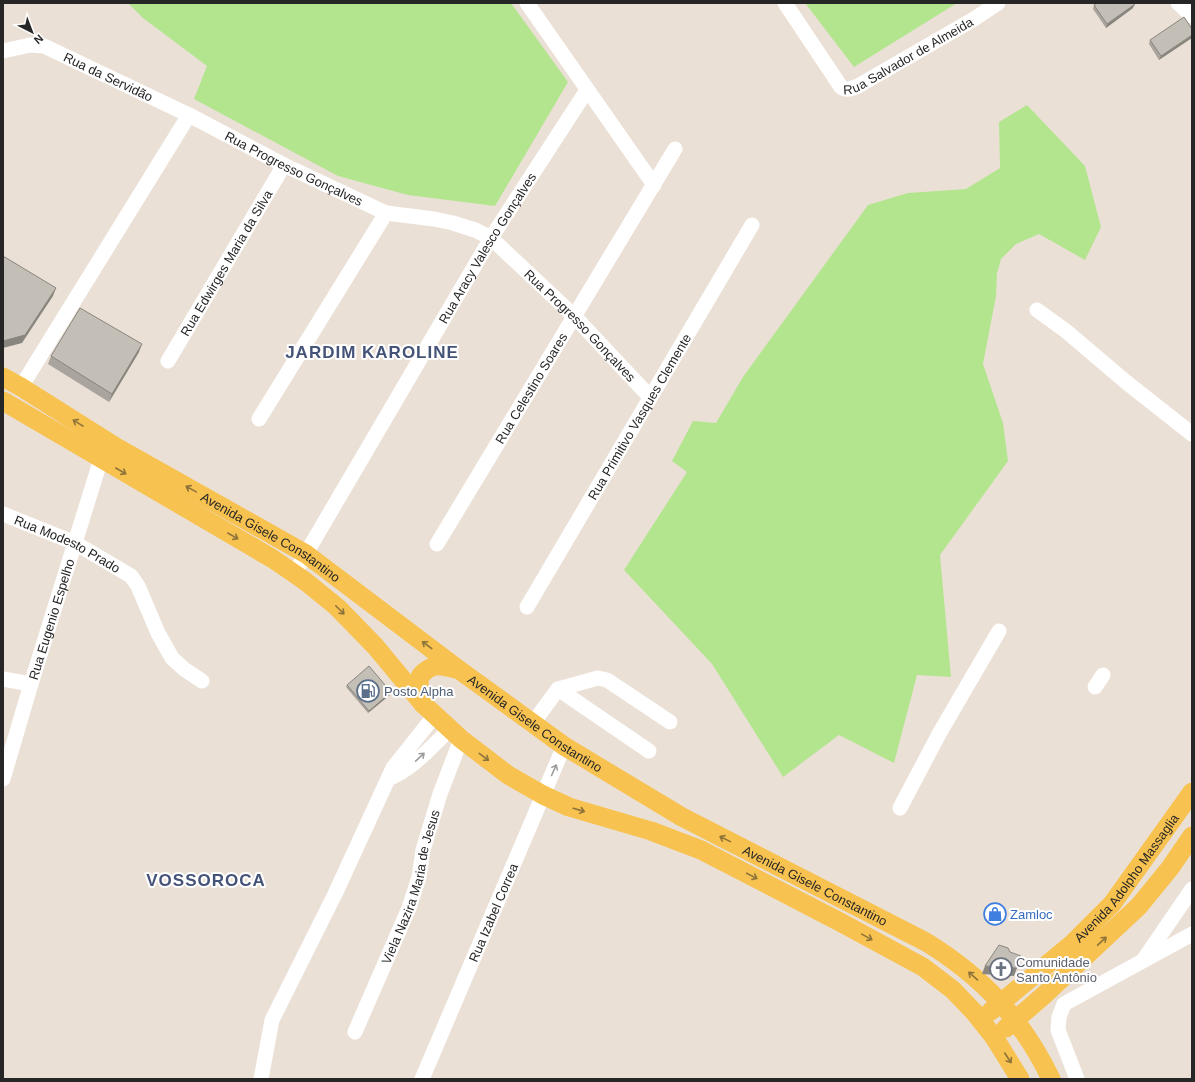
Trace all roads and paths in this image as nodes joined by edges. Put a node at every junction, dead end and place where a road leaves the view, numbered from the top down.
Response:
1 (527, 3) edge
2 (785, 3) edge
3 (998, 3) edge
4 (1178, 3) edge
5 (1192, 16) edge
6 (3, 51) edge
7 (587, 90) junction
8 (189, 115) junction
9 (675, 149) dead end
10 (284, 165) junction
11 (654, 185) junction
12 (386, 212) junction
13 (752, 225) dead end
14 (491, 238) junction
15 (1037, 310) dead end
16 (574, 316) junction
17 (168, 361) dead end
18 (3, 377) edge
19 (21, 387) junction
20 (650, 397) junction
21 (3, 401) edge
22 (259, 419) dead end
23 (1192, 434) edge
24 (101, 459) junction
25 (3, 514) edge
26 (75, 543) junction
27 (437, 544) dead end
28 (306, 554) junction
29 (294, 574) junction
30 (527, 607) dead end
31 (999, 631) dead end
32 (458, 669) junction
33 (3, 679) edge
34 (202, 681) dead end
35 (30, 684) junction
36 (558, 689) junction
37 (429, 710) junction
38 (532, 722) junction
39 (670, 722) dead end
40 (455, 734) junction
41 (564, 746) junction
42 (649, 751) dead end
43 (3, 779) edge
44 (388, 779) junction
45 (1192, 792) edge
46 (543, 795) junction
47 (900, 808) dead end
48 (1192, 836) edge
49 (1192, 889) edge
50 (1192, 934) edge
51 (1142, 961) junction
52 (1043, 996) junction
53 (1001, 1003) junction
54 (981, 1020) junction
55 (1015, 1020) junction
56 (355, 1032) dead end
57 (994, 1037) junction
58 (1039, 1054) junction
59 (261, 1079) edge
60 (422, 1079) edge
61 (1020, 1079) edge
62 (1051, 1079) edge
63 (1077, 1079) edge

1 - 7 street
2 - 3 street, Rua Salvador de Almeida
4 - 5 street
6 - 8 street, Rua da Servidão
7 - 11 street
7 - 14 street, Rua Aracy Valesco Gonçalves
8 - 10 street, Rua Progresso Gonçalves
8 - 19 street
9 - 11 street, Rua Celestino Soares
10 - 12 street, Rua Progresso Gonçalves
10 - 17 street, Rua Edwirges Maria da Silva
11 - 16 street, Rua Celestino Soares
12 - 14 street, Rua Progresso Gonçalves
12 - 22 street
13 - 20 street, Rua Primitivo Vasques Clemente
14 - 16 street, Rua Progresso Gonçalves
14 - 28 street, Rua Aracy Valesco Gonçalves
15 - 23 street
16 - 20 street, Rua Progresso Gonçalves
16 - 27 street, Rua Celestino Soares
18 - 19 main road, Avenida Gisele Constantino
28 -> 19 main road, Avenida Gisele Constantino
20 - 30 street, Rua Primitivo Vasques Clemente
21 - 24 main road, Avenida Gisele Constantino
24 - 26 street, Rua Eugenio Espelho
24 -> 29 main road, Avenida Gisele Constantino
25 - 26 street, Rua Modesto Prado
26 - 34 street, Rua Modesto Prado
26 - 35 street, Rua Eugenio Espelho
28 - 29 street, Rua Aracy Valesco Gonçalves
32 -> 28 main road, Avenida Gisele Constantino
29 -> 37 main road, Avenida Gisele Constantino
31 - 47 street
32 - 37 main road
32 - 38 main road, Avenida Gisele Constantino
33 - 35 street
35 - 43 street, Rua Eugenio Espelho
36 - 38 street
36 - 39 street
36 - 42 street
37 - 40 main road, Avenida Gisele Constantino
37 - 44 street
38 - 41 main road, Avenida Gisele Constantino
44 -> 40 street
40 -> 46 main road, Avenida Gisele Constantino
40 - 56 street, Viela Nazira Maria de Jesus
46 -> 41 street, Rua Izabel Correa
53 -> 41 main road, Avenida Gisele Constantino
44 - 59 street
45 - 53 main road, Avenida Adolpho Massaglia
46 -> 54 main road, Avenida Gisele Constantino
46 - 60 street, Rua Izabel Correa
52 -> 48 main road, Avenida Adolpho Massaglia
49 - 51 street
50 - 51 street
51 - 63 street
52 - 55 main road, Avenida Adolpho Massaglia
52 - 58 main road
53 - 54 main road, Avenida Adolpho Massaglia
53 - 55 main road, Avenida Gisele Constantino
54 - 57 main road, Avenida Gisele Constantino
55 - 57 main road, Avenida Adolpho Massaglia
55 - 58 main road, Avenida Gisele Constantino
57 -> 61 main road, Avenida Gisele Constantino
58 - 62 main road, Avenida Gisele Constantino

